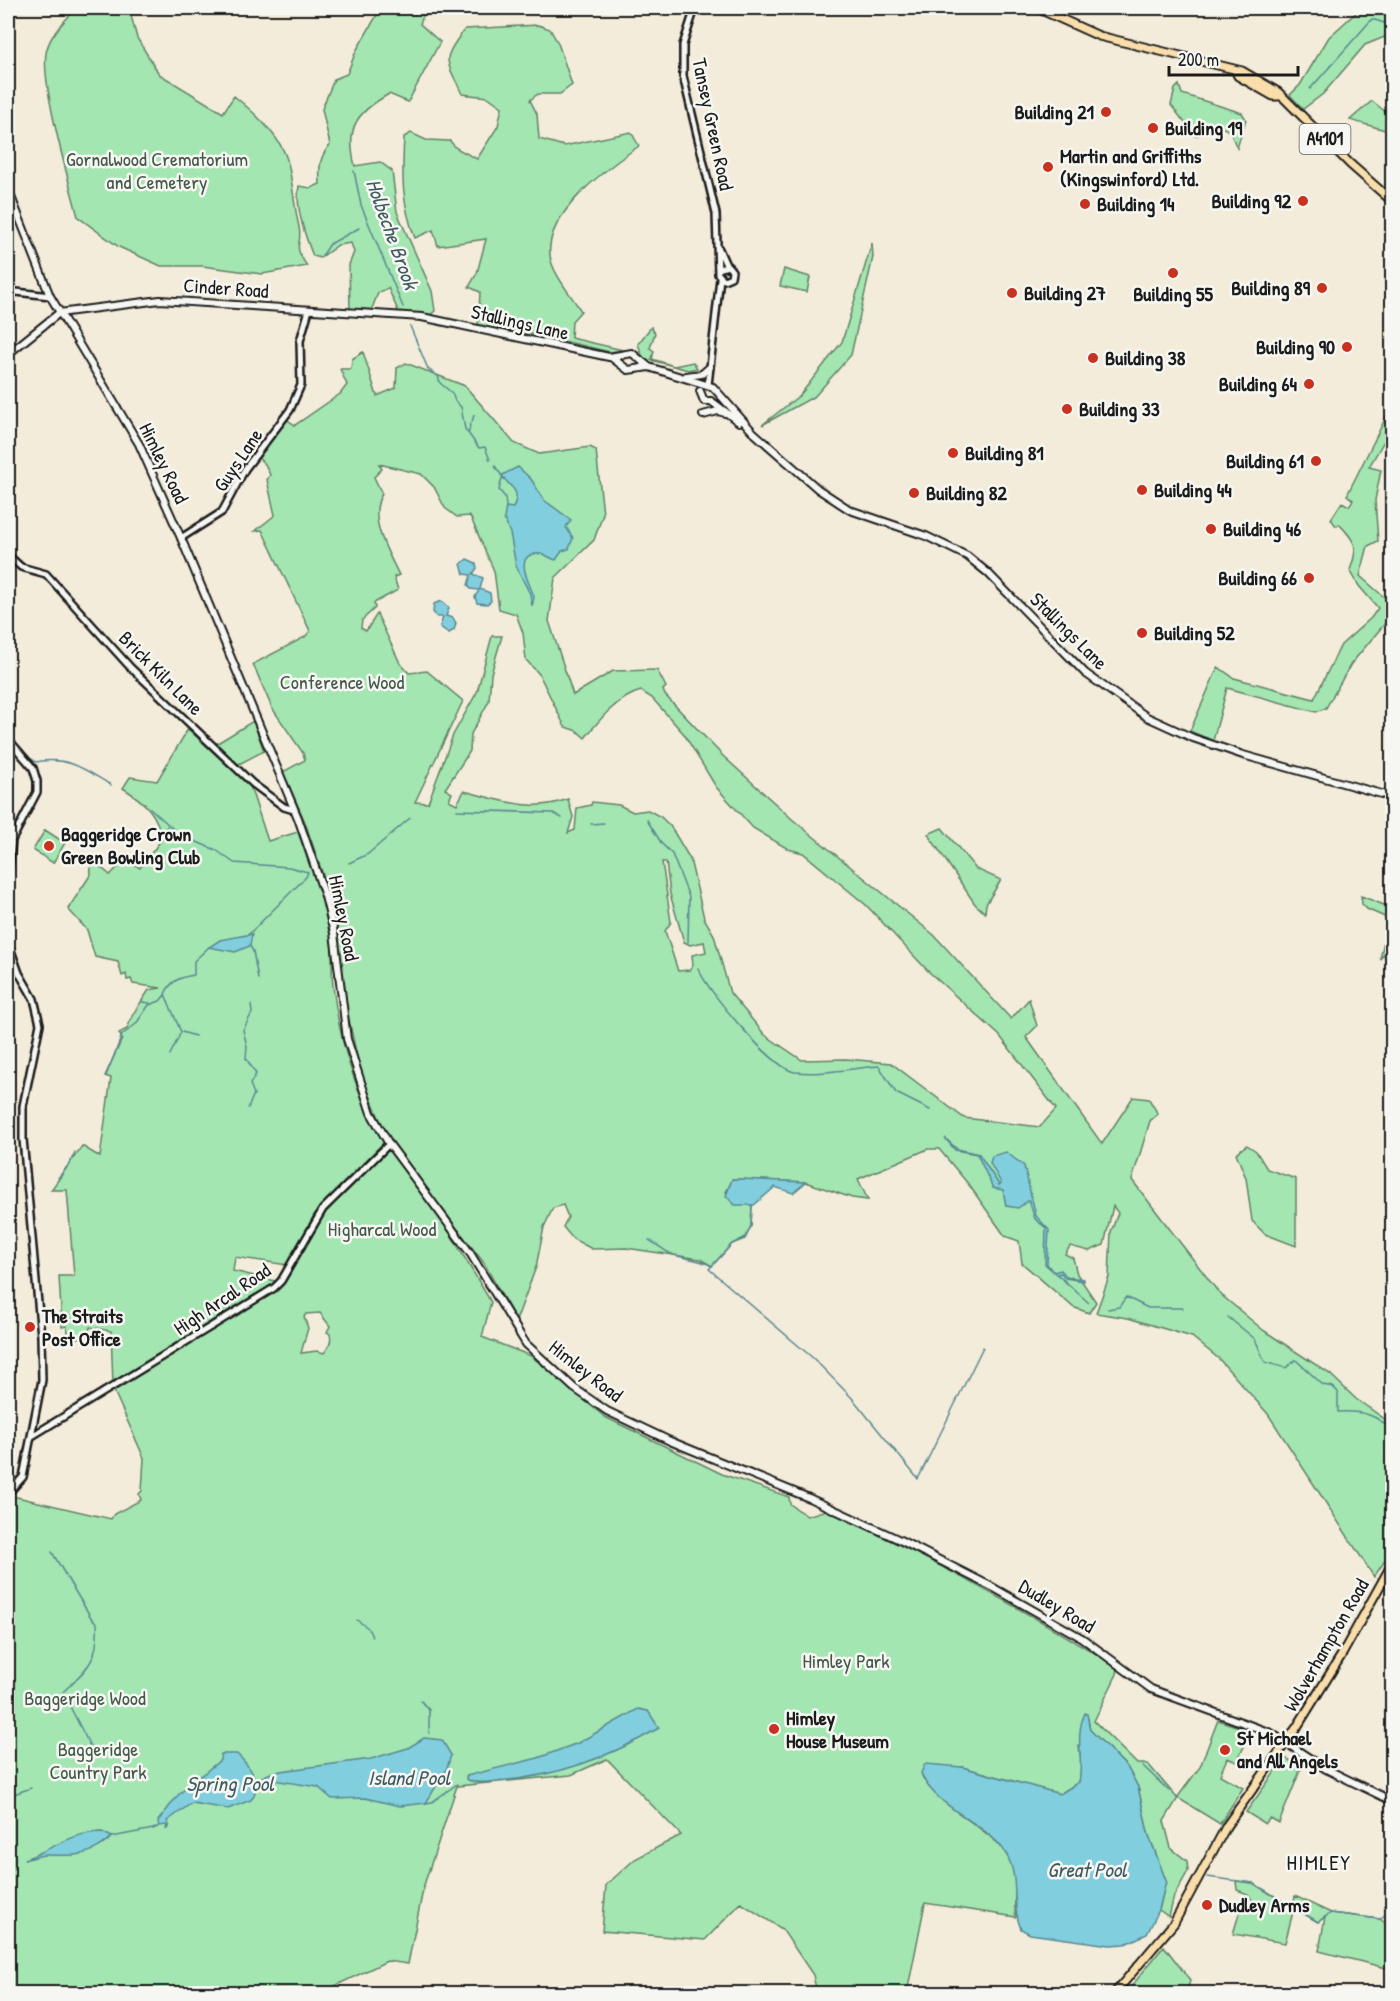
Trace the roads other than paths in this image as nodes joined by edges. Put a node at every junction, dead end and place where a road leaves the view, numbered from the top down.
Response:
1 (695, 8) edge
2 (1037, 8) edge
3 (8, 189) edge
4 (1392, 201) edge
5 (718, 248) junction
6 (726, 265) junction
7 (719, 269) junction
8 (723, 279) junction
9 (8, 291) edge
10 (50, 296) junction
11 (309, 310) junction
12 (59, 313) junction
13 (391, 315) joint
14 (8, 354) edge
15 (623, 354) junction
16 (611, 357) junction
17 (637, 358) junction
18 (621, 366) junction
19 (649, 367) junction
20 (710, 367) junction
21 (634, 368) junction
22 (680, 376) junction
23 (707, 385) junction
24 (700, 391) junction
25 (716, 391) junction
26 (711, 401) junction
27 (728, 414) junction
28 (703, 415) dead end
29 (753, 432) junction
30 (181, 538) junction
31 (10, 557) dead end
32 (8, 739) edge
33 (1392, 797) edge
34 (294, 810) junction
35 (8, 878) edge
36 (8, 942) edge
37 (389, 1144) junction
38 (32, 1436) junction
39 (10, 1489) edge
40 (809, 1498) joint
41 (1392, 1564) edge
42 (1287, 1741) junction
43 (1392, 1801) edge
44 (1114, 1994) edge

1 - 5 street, Tansey Green Road
2 - 4 main road, A4101
3 - 10 main road, Himley Road
5 - 6 street, Tansey Green Road
5 - 7 street, Tansey Green Road
6 - 7 street
6 - 8 street, Tansey Green Road
7 - 8 street, Tansey Green Road
8 - 20 street, Tansey Green Road
9 - 10 street
10 - 12 main road, Himley Road
11 - 12 main road, Cinder Road
11 - 13 main road, Cinder Road
11 - 30 street, Guys Lane
12 - 14 main road
12 - 30 main road, Himley Road
13 - 16 main road, Stallings Lane
15 - 16 main road, Stallings Lane
15 - 17 main road
15 - 18 main road
16 - 18 main road
17 - 19 main road
17 - 21 main road
18 - 21 main road
19 - 21 main road
19 - 22 main road
20 - 22 main road
20 - 23 street, Tansey Green Road
22 - 23 main road
22 - 24 main road
23 - 24 main road
23 - 25 main road
24 - 26 main road
25 - 26 main road
25 - 29 main road
26 - 27 main road
27 - 28 main road
27 - 29 main road
29 - 33 main road, Stallings Lane
30 - 34 main road, Himley Road
31 - 34 street, Brick Kiln Lane
32 - 35 street
34 - 37 main road, Himley Road
36 - 38 street
37 - 38 street, High Arcal Road
37 - 40 main road, Himley Road
38 - 39 street
40 - 42 main road, Dudley Road
41 - 42 main road, Wolverhampton Road
42 - 43 main road, Dudley Road
42 - 44 main road, Wolverhampton Road

